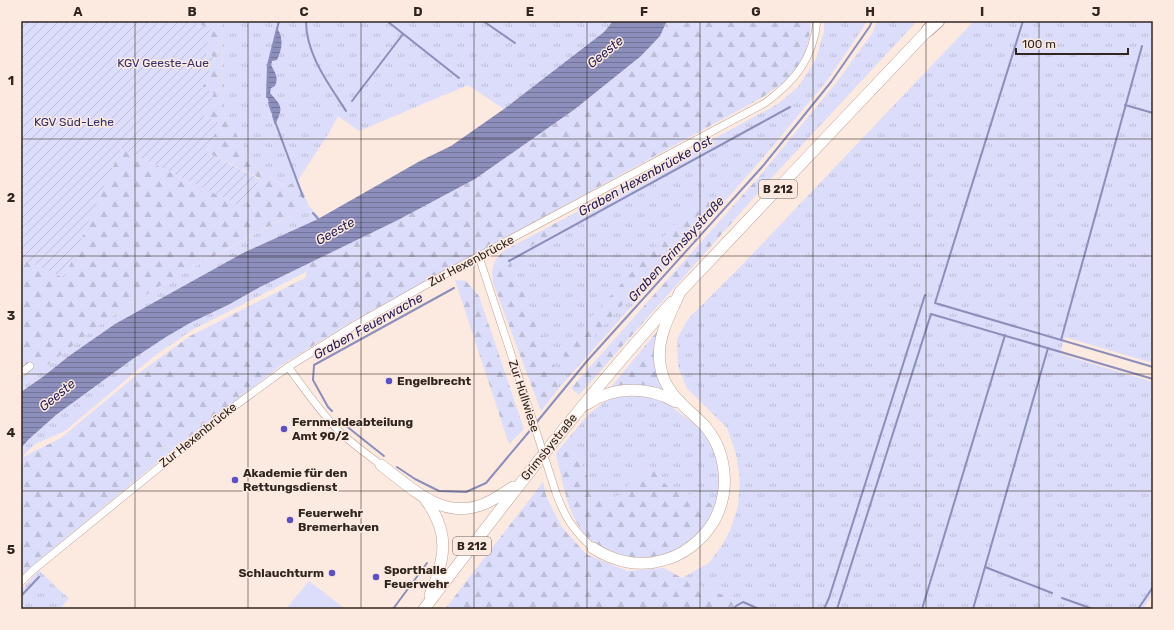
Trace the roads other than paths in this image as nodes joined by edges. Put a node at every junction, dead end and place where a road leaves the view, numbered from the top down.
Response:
1 (817, 21) edge
2 (934, 23) edge
3 (479, 257) junction
4 (680, 292) junction
5 (30, 366) dead end
6 (288, 366) junction
7 (21, 373) edge
8 (682, 406) junction
9 (580, 409) junction
10 (381, 465) joint
11 (520, 482) junction
12 (425, 498) junction
13 (593, 548) joint
14 (21, 582) edge
15 (424, 609) edge

1 - 3 street, Zur Hexenbrücke
2 - 4 highway, B 212
3 - 6 street, Zur Hexenbrücke
3 - 13 street, Zur Hüllwiese, bridge
4 - 8 highway
4 - 9 highway, Grimsbystraße / B 212
5 - 7 street
6 - 10 street
6 - 14 street, Zur Hexenbrücke
8 - 9 highway
8 - 13 highway
9 - 11 highway, Grimsbystraße / B 212
10 - 12 highway
11 - 12 highway
11 - 15 highway, Grimsbystraße / B 212
12 - 15 highway

